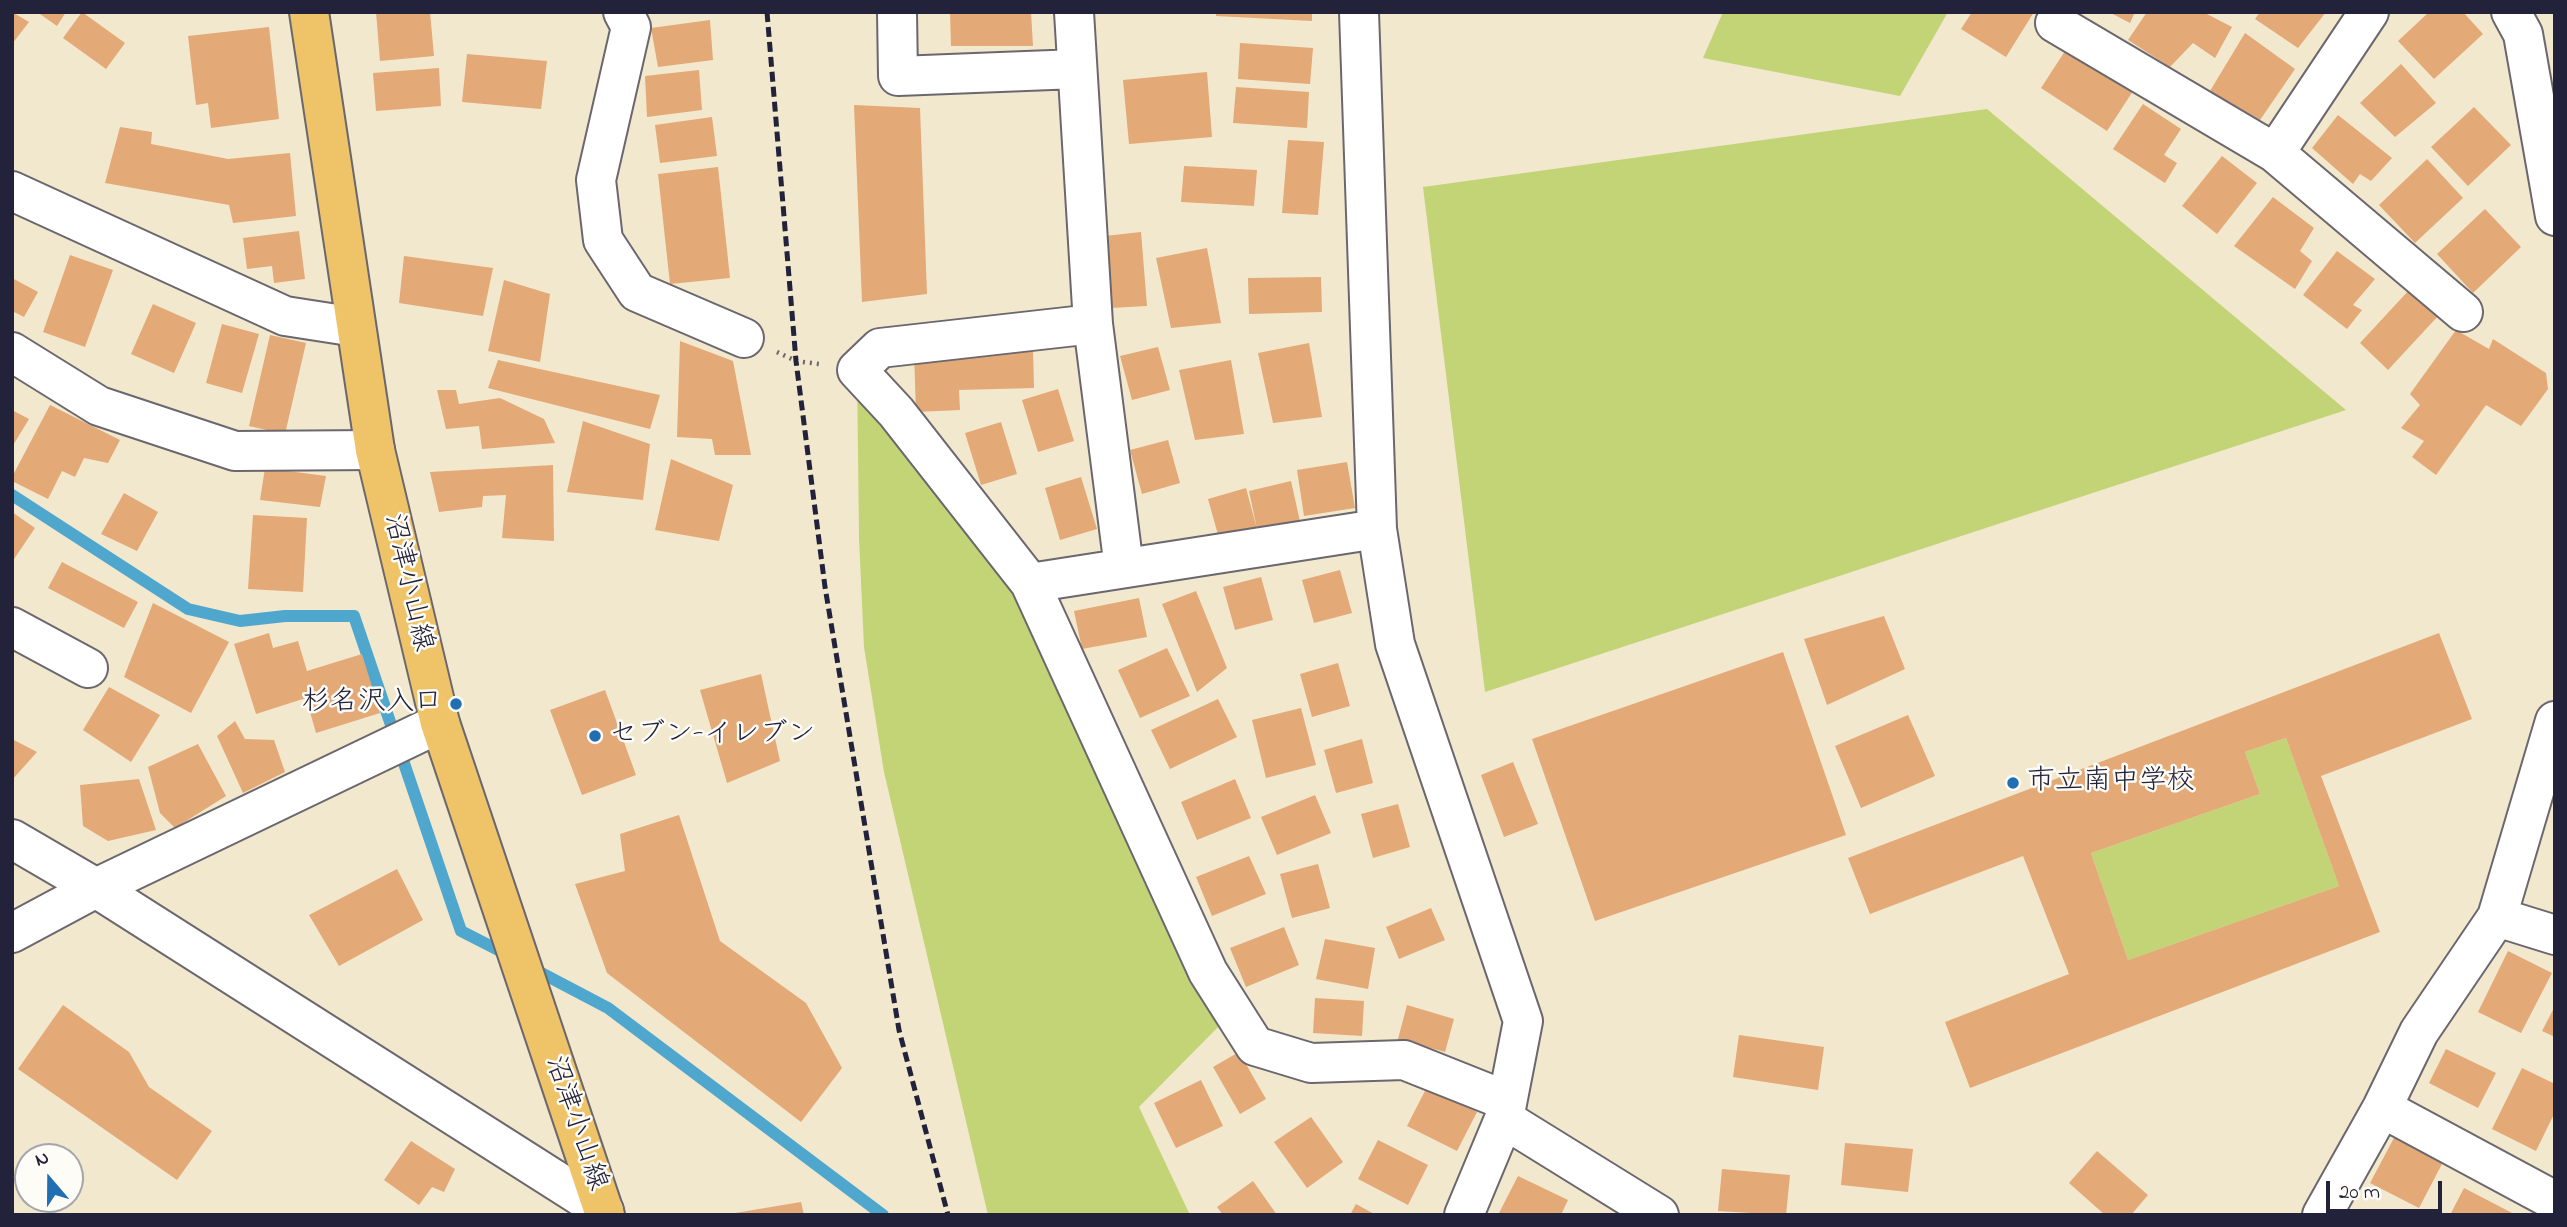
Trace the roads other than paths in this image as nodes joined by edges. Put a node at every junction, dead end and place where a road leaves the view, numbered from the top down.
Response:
1 (309, 12) edge
2 (623, 12) edge
3 (897, 12) edge
4 (1074, 12) edge
5 (1359, 12) edge
6 (2369, 12) edge
7 (2055, 23) dead end
8 (2523, 24) edge
9 (1077, 69) junction
10 (2275, 153) junction
11 (12, 191) edge
12 (2555, 216) edge
13 (2463, 312) dead end
14 (1093, 324) junction
15 (356, 327) junction
16 (744, 338) road end
17 (12, 352) edge
18 (374, 450) junction
19 (1377, 530) junction
20 (1124, 568) junction
21 (1030, 583) junction
22 (12, 626) edge
23 (89, 668) dead end
24 (2555, 721) edge
25 (440, 723) junction
26 (12, 839) edge
27 (96, 888) junction
28 (2497, 917) junction
29 (12, 933) edge
30 (2555, 935) edge
31 (2382, 1108) junction
32 (1505, 1110) junction
33 (2555, 1201) edge
34 (604, 1213) edge
35 (1464, 1215) edge
36 (1659, 1215) edge
37 (2322, 1215) edge

1 - 15 main road, 沼津小山線
2 - 16 street
3 - 9 street
4 - 9 street
5 - 19 street
6 - 10 street
7 - 10 street
8 - 12 street
9 - 14 street
10 - 13 street
11 - 15 street
14 - 20 street
14 - 21 street
15 - 18 main road, 沼津小山線
17 - 18 street
18 - 25 main road, 沼津小山線
19 - 20 street
19 - 32 street
20 - 21 street
21 - 32 street
22 - 23 street
24 - 28 street
25 - 27 street
25 - 34 main road, 沼津小山線
26 - 27 street
27 - 29 street
27 - 34 street
28 - 30 street
28 - 31 street
31 - 33 street
31 - 37 street
32 - 35 street
32 - 36 street

